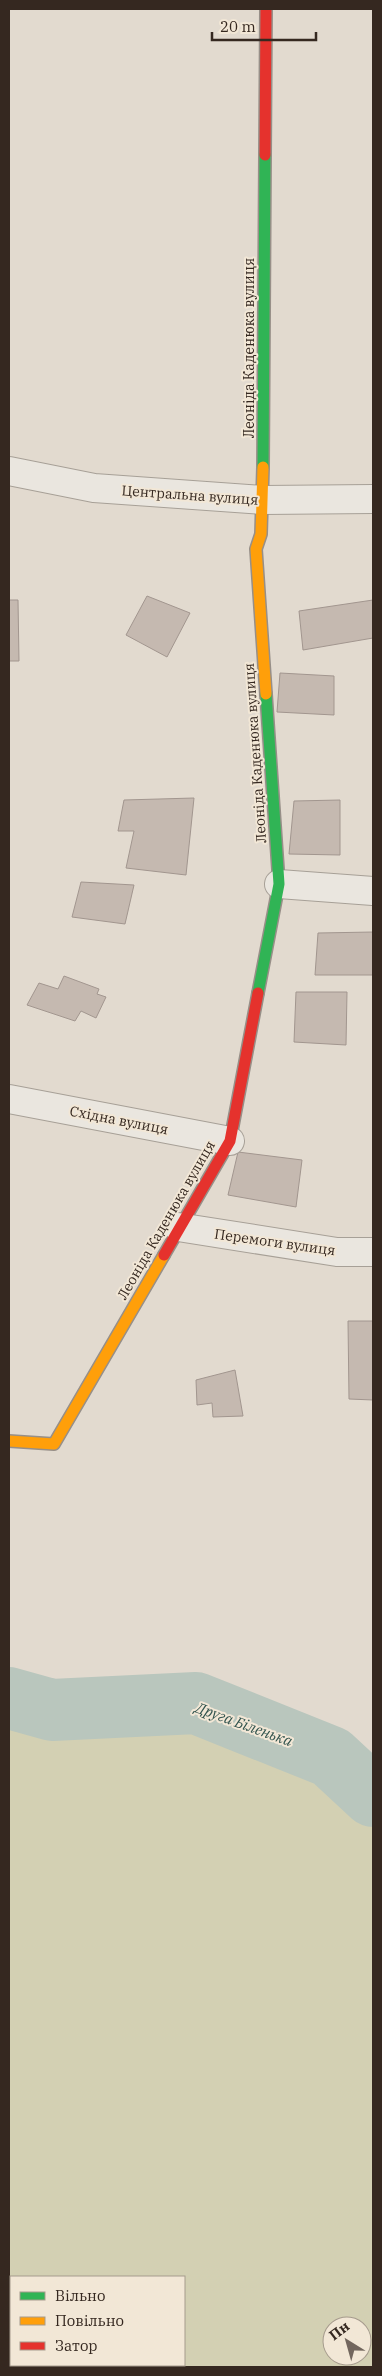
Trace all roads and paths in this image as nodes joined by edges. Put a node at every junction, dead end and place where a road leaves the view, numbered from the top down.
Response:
1 (266, 9) edge
2 (9, 471) edge
3 (373, 499) edge
4 (263, 500) junction
5 (279, 884) junction
6 (373, 891) edge
7 (9, 1098) edge
8 (230, 1141) junction
9 (178, 1227) junction
10 (373, 1252) edge
11 (9, 1441) edge

1 - 4 street, Леоніда Каденюка вулиця
2 - 4 street, Центральна вулиця
3 - 4 street, Центральна вулиця
4 - 5 street, Леоніда Каденюка вулиця
5 - 6 street
5 - 8 street, Леоніда Каденюка вулиця
7 - 8 street, Східна вулиця
8 - 9 street, Леоніда Каденюка вулиця
9 - 10 street, Перемоги вулиця
9 - 11 street, Леоніда Каденюка вулиця

